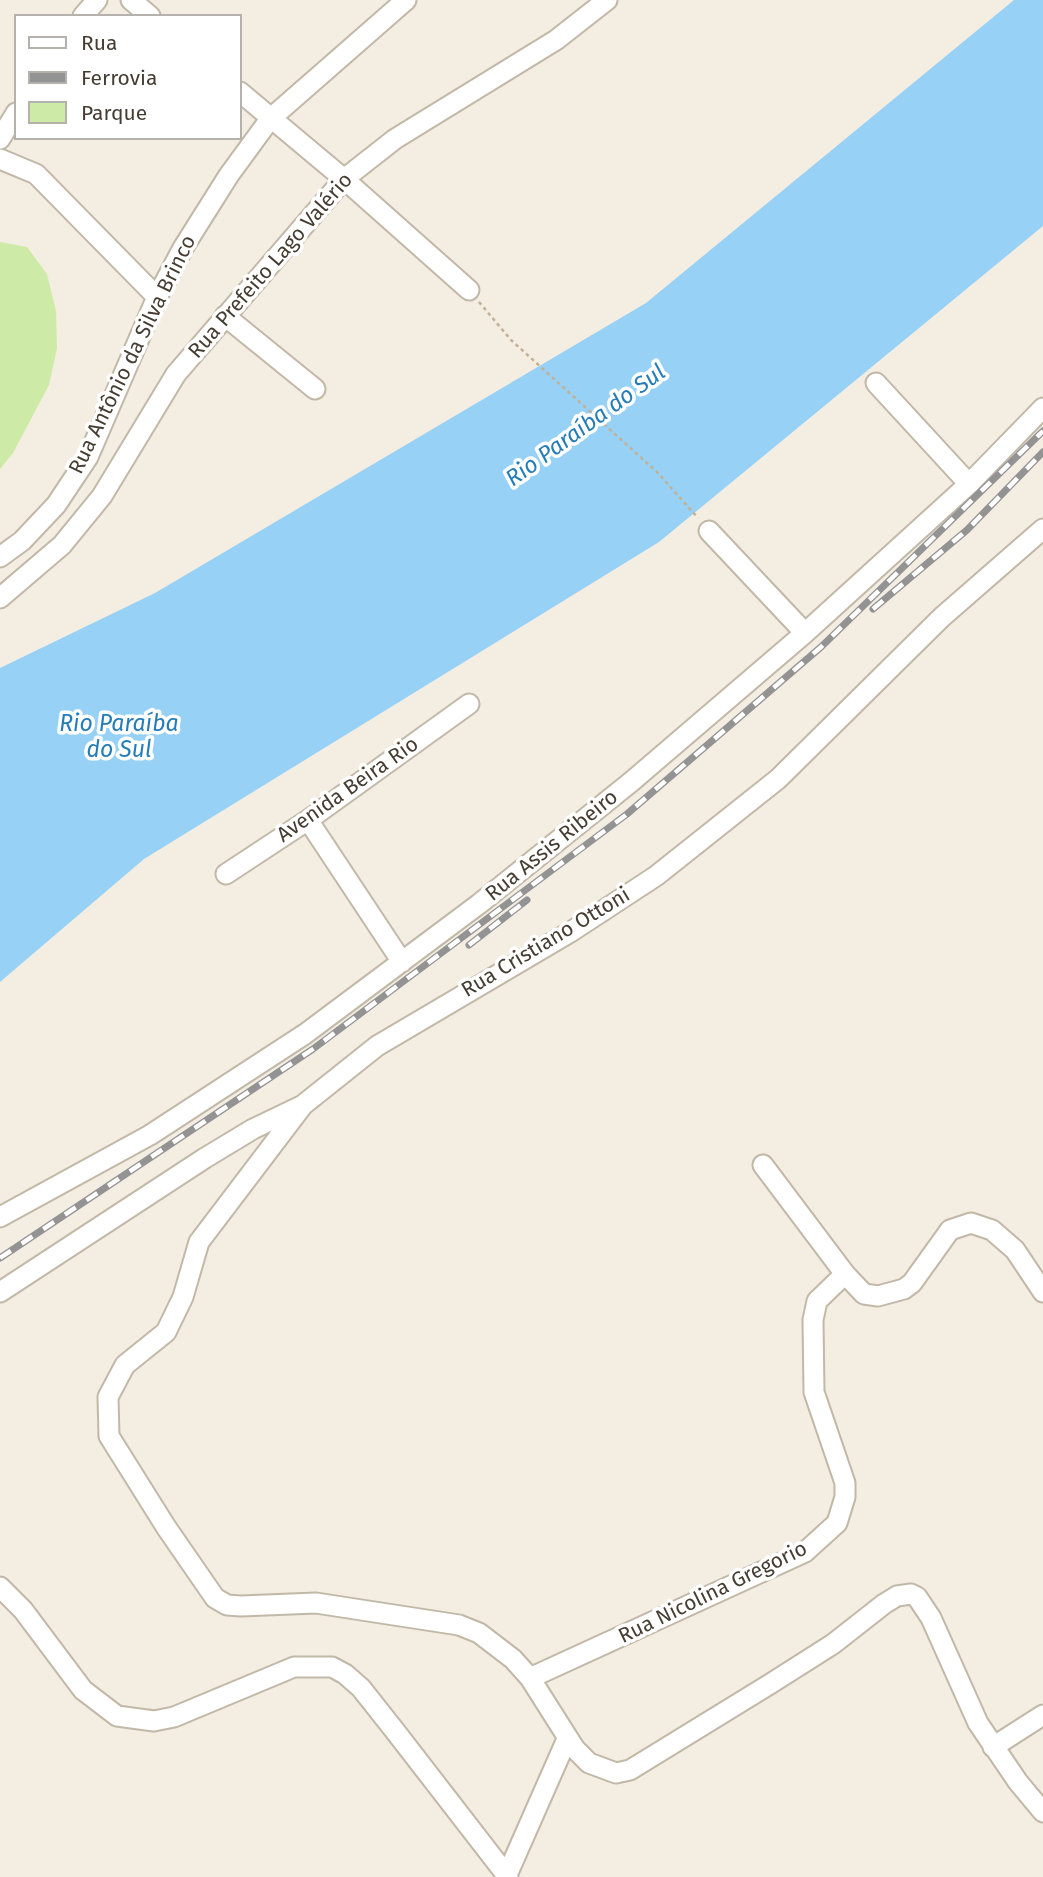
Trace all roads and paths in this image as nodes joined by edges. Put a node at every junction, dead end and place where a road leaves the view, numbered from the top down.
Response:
1 (97, 0) edge
2 (131, 0) edge
3 (406, 0) edge
4 (607, 0) edge
5 (85, 14) edge
6 (148, 14) edge
7 (242, 94) edge
8 (14, 116) edge
9 (270, 119) junction
10 (0, 139) edge
11 (0, 159) edge
12 (344, 179) junction
13 (469, 290) joint
14 (158, 297) junction
15 (225, 316) junction
16 (876, 383) dead end
17 (315, 389) dead end
18 (1043, 408) edge
19 (969, 484) junction
20 (1043, 529) edge
21 (709, 531) joint
22 (0, 556) edge
23 (0, 598) edge
24 (805, 633) junction
25 (469, 704) dead end
26 (308, 820) junction
27 (226, 874) dead end
28 (402, 962) junction
29 (303, 1105) junction
30 (763, 1165) dead end
31 (4, 1216) edge
32 (845, 1274) junction
33 (0, 1292) edge
34 (1043, 1292) edge
35 (0, 1587) edge
36 (530, 1678) junction
37 (1043, 1715) edge
38 (567, 1739) junction
39 (993, 1746) junction
40 (1043, 1812) edge
41 (508, 1876) edge

1 - 5 street
2 - 6 street
3 - 9 street, Rua Antônio da Silva Brinco
4 - 12 street, Rua Prefeito Lago Valério
7 - 9 street
8 - 10 street
9 - 12 street
9 - 14 street, Rua Antônio da Silva Brinco
11 - 14 street
12 - 13 street
12 - 15 street, Rua Prefeito Lago Valério
13 - 21 path
14 - 22 street, Rua Antônio da Silva Brinco
15 - 17 street
15 - 23 street, Rua Prefeito Lago Valério
16 - 19 street
18 - 19 street, Rua Assis Ribeiro
19 - 24 street, Rua Assis Ribeiro
20 - 29 street, Rua Cristiano Ottoni
21 - 24 street
24 - 28 street, Rua Assis Ribeiro
25 - 26 street, Avenida Beira Rio
26 - 27 street, Avenida Beira Rio
26 - 28 street
28 - 31 street, Rua Assis Ribeiro
29 - 33 street, Rua Cristiano Ottoni
29 - 36 street
30 - 32 street
32 - 34 street
32 - 36 street, Rua Nicolina Gregorio
35 - 41 street
36 - 38 street
37 - 39 street
38 - 39 street
38 - 41 street
39 - 40 street

